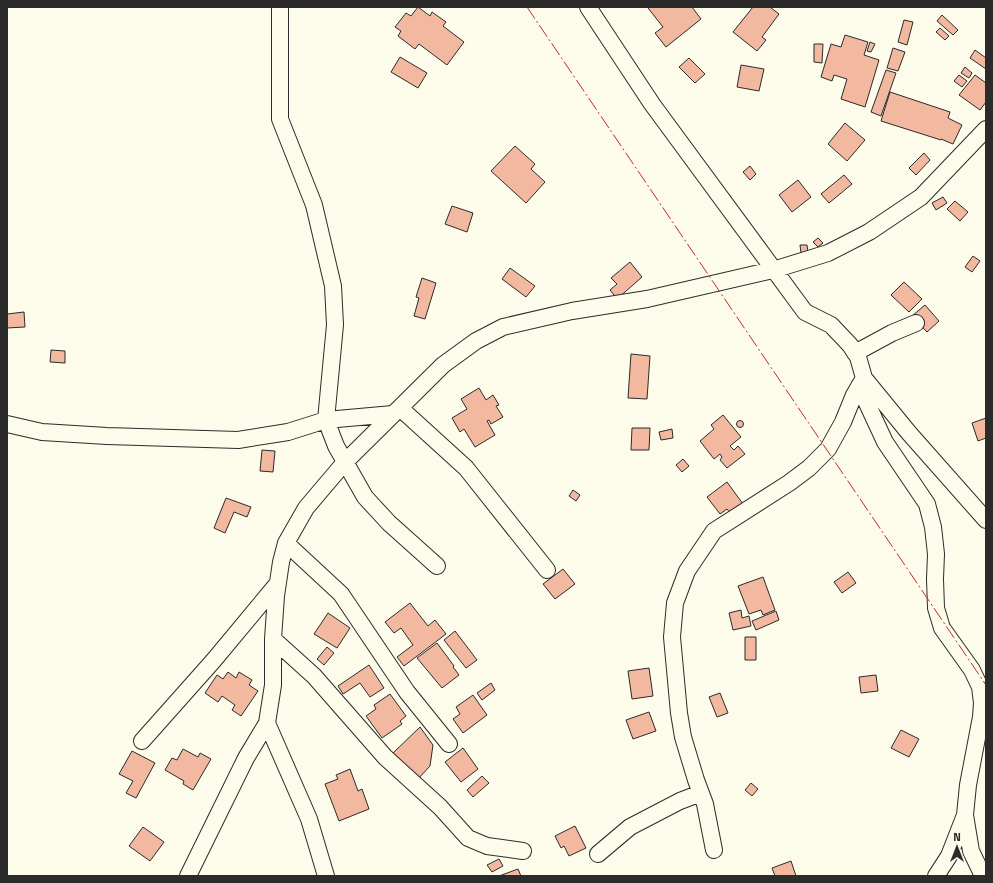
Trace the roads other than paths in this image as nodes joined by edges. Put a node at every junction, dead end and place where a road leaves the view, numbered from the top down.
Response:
1 (280, 7) edge
2 (588, 7) edge
3 (986, 129) edge
4 (773, 270) junction
5 (916, 323) dead end
6 (855, 353) junction
7 (861, 382) junction
8 (397, 410) junction
9 (326, 420) junction
10 (7, 424) edge
11 (345, 462) junction
12 (984, 513) edge
13 (286, 543) junction
14 (437, 566) dead end
15 (547, 570) dead end
16 (278, 582) junction
17 (274, 639) junction
18 (267, 723) junction
19 (142, 741) dead end
20 (449, 744) dead end
21 (701, 793) junction
22 (965, 815) junction
23 (523, 850) dead end
24 (714, 850) dead end
25 (598, 854) dead end
26 (188, 876) edge
27 (326, 876) edge
28 (936, 876) edge
29 (983, 876) edge

1 - 9 street
2 - 4 street
3 - 4 street
4 - 6 street
4 - 8 street
5 - 6 street
6 - 7 street
7 - 12 street
7 - 21 street
7 - 22 street
8 - 9 street
8 - 11 street
8 - 15 street
9 - 10 street
9 - 11 street
11 - 13 street
11 - 14 street
13 - 16 street
13 - 20 street
16 - 17 street
16 - 19 street
17 - 18 street
17 - 23 street
18 - 26 street
18 - 27 street
21 - 24 street
21 - 25 street
22 - 28 street
22 - 29 street

